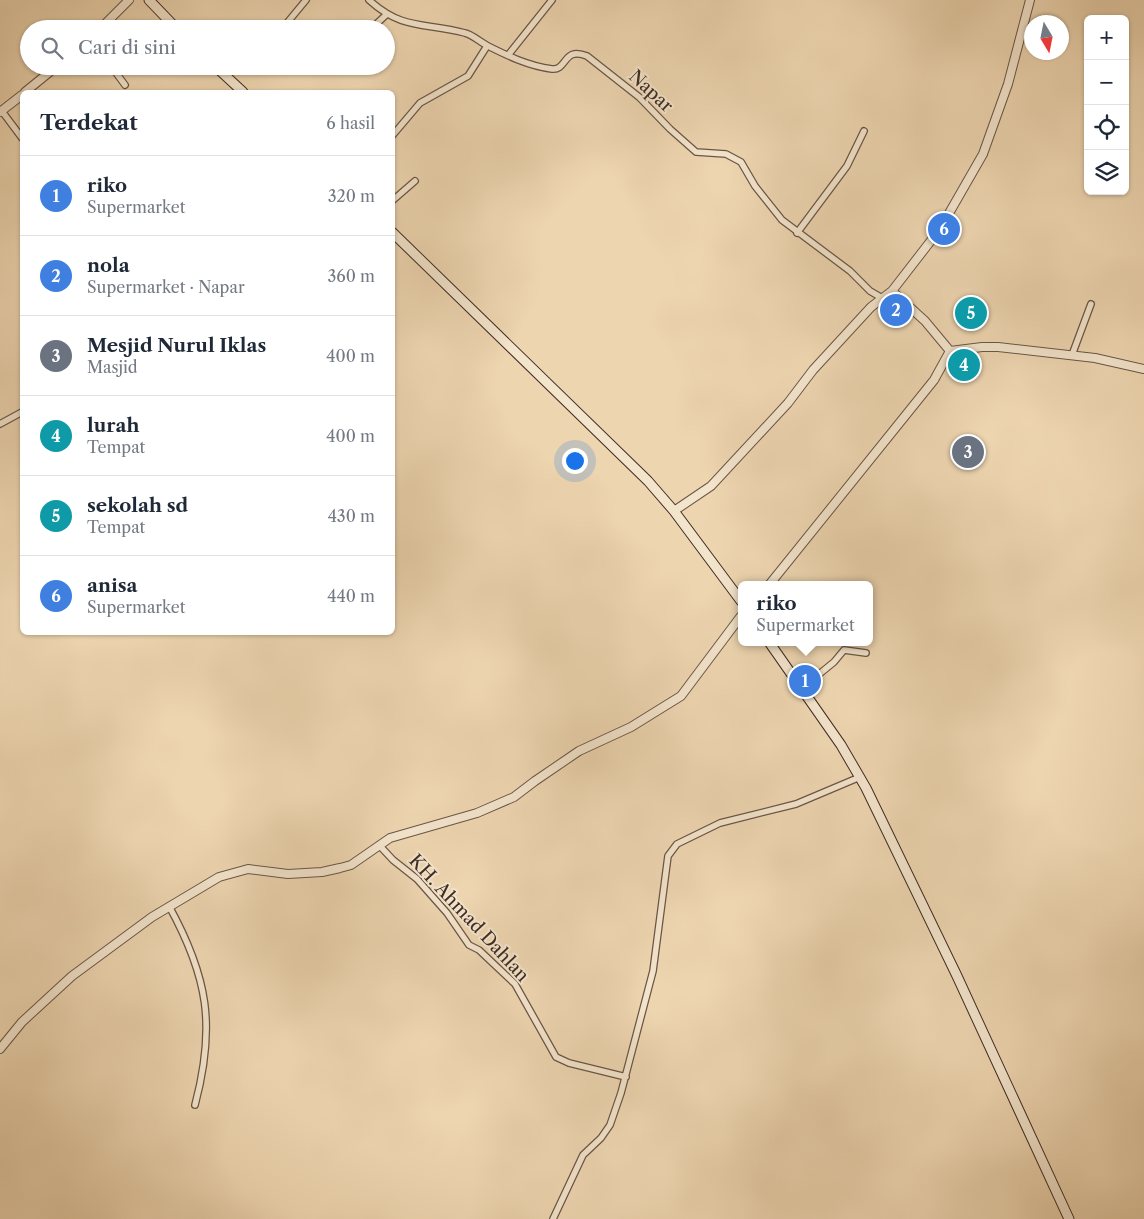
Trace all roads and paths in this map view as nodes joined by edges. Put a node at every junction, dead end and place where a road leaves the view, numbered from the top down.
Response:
1 (129, 0) edge
2 (149, 0) edge
3 (306, 0) edge
4 (369, 0) edge
5 (552, 0) edge
6 (1030, 0) edge
7 (387, 14) junction
8 (109, 20) edge
9 (168, 20) edge
10 (289, 20) edge
11 (381, 20) edge
12 (487, 46) junction
13 (509, 54) junction
14 (46, 75) edge
15 (118, 75) edge
16 (224, 75) edge
17 (125, 84) dead end
18 (29, 90) edge
19 (239, 90) edge
20 (20, 97) edge
21 (1, 111) edge
22 (864, 131) dead end
23 (395, 132) edge
24 (20, 135) edge
25 (415, 181) dead end
26 (395, 198) edge
27 (797, 233) junction
28 (395, 235) edge
29 (892, 291) junction
30 (882, 298) junction
31 (1091, 304) dead end
32 (950, 351) junction
33 (1072, 355) junction
34 (1144, 369) edge
35 (20, 413) edge
36 (0, 424) edge
37 (674, 511) junction
38 (772, 581) edge
39 (738, 597) edge
40 (738, 620) edge
41 (772, 646) edge
42 (866, 653) dead end
43 (801, 689) junction
44 (860, 777) junction
45 (379, 844) junction
46 (169, 906) junction
47 (0, 1047) edge
48 (626, 1077) junction
49 (195, 1105) dead end
50 (553, 1219) edge
51 (1069, 1219) edge

1 - 8 street
2 - 9 main road
3 - 10 street
4 - 7 street, Napar
5 - 13 street
6 - 29 street
7 - 11 street
7 - 12 street, Napar
12 - 13 street, Napar
12 - 23 street
13 - 27 street, Napar
14 - 18 street
15 - 17 street
16 - 19 main road
20 - 21 street
21 - 24 street
22 - 27 street
25 - 26 street
27 - 30 street, Napar
28 - 37 main road
29 - 30 street
29 - 32 street
30 - 37 street
31 - 33 street
32 - 33 street
32 - 38 street
33 - 34 street
35 - 36 street
37 - 39 main road
40 - 45 street
41 - 43 main road
42 - 43 street
43 - 44 main road
44 - 48 street
44 - 51 main road
45 - 46 street
45 - 48 street, KH. Ahmad Dahlan
46 - 47 street
46 - 49 street
48 - 50 street

